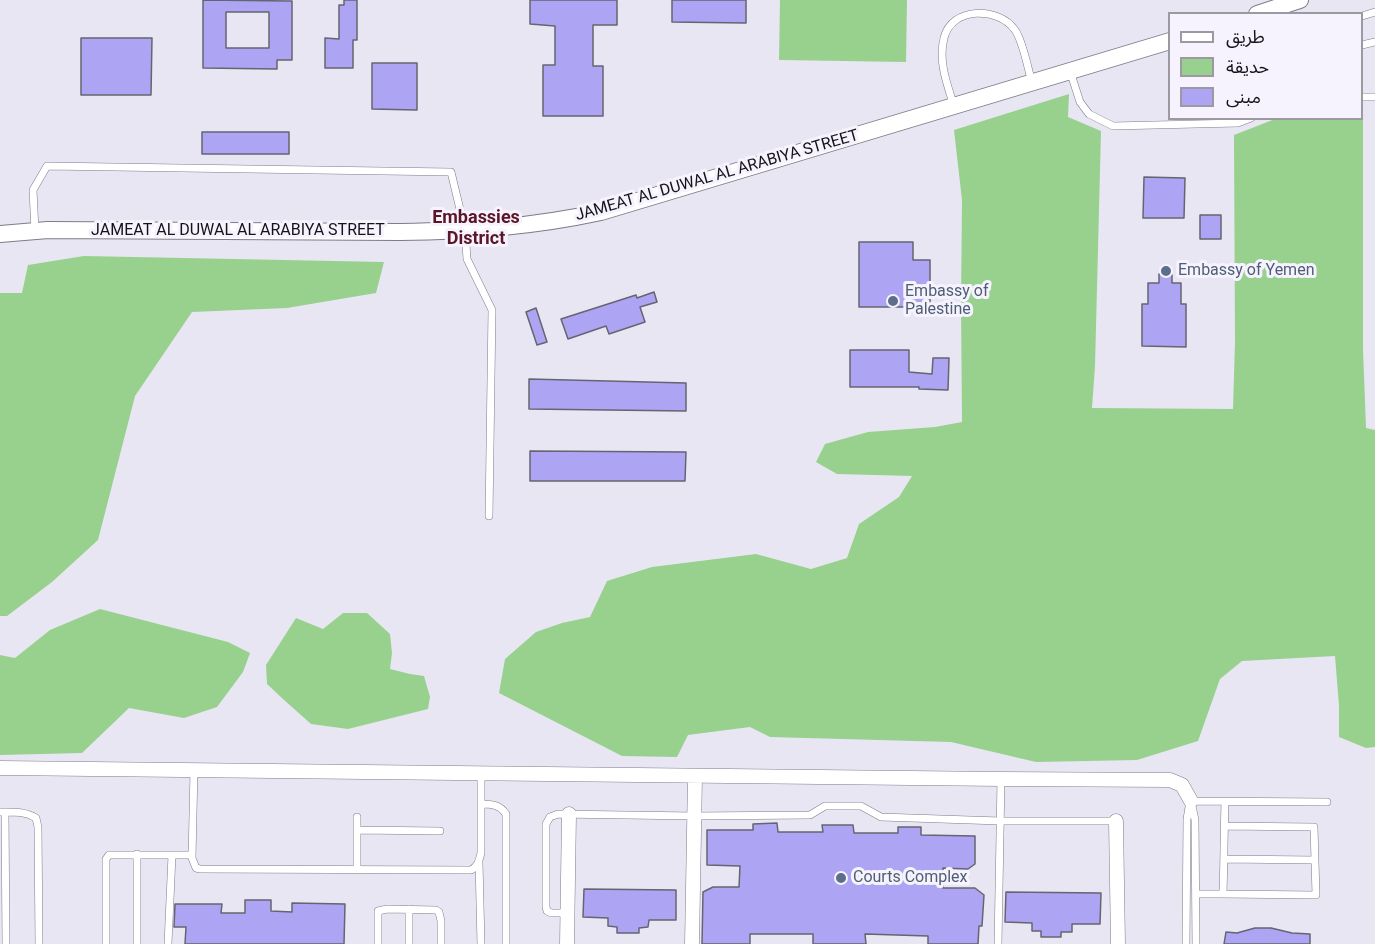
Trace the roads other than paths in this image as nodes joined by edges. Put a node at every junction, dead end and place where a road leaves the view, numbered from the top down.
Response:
1 (1300, 0) edge
2 (1263, 12) edge
3 (1168, 42) edge
4 (1070, 71) junction
5 (1032, 83) junction
6 (954, 106) junction
7 (1246, 120) edge
8 (465, 230) junction
9 (35, 231) junction
10 (0, 234) edge
11 (489, 516) dead end
12 (0, 768) edge
13 (194, 770) junction
14 (481, 773) junction
15 (695, 776) junction
16 (1001, 779) junction
17 (1191, 801) junction
18 (1225, 802) junction
19 (1327, 802) dead end
20 (481, 804) junction
21 (3, 812) edge
22 (568, 814) junction
23 (694, 816) junction
24 (357, 818) dead end
25 (1000, 821) junction
26 (1116, 821) joint
27 (1224, 826) junction
28 (357, 831) junction
29 (440, 831) dead end
30 (137, 854) junction
31 (172, 855) junction
32 (192, 855) junction
33 (1224, 859) junction
34 (1315, 860) junction
35 (479, 862) junction
36 (357, 869) junction
37 (1196, 894) junction
38 (1223, 894) junction
39 (409, 909) junction
40 (567, 913) junction
41 (6, 944) edge
42 (39, 944) edge
43 (106, 944) edge
44 (137, 944) edge
45 (168, 944) edge
46 (378, 944) edge
47 (409, 944) edge
48 (441, 944) edge
49 (481, 944) edge
50 (506, 944) edge
51 (567, 944) edge
52 (692, 944) edge
53 (998, 944) edge
54 (1118, 944) edge
55 (1186, 944) edge
56 (1196, 944) edge

1 - 2 street
3 - 4 street, JAMEAT AL DUWAL AL ARABIYA STREET
4 - 5 street, JAMEAT AL DUWAL AL ARABIYA STREET
4 - 7 lane
5 - 6 street, JAMEAT AL DUWAL AL ARABIYA STREET
5 - 6 lane
6 - 8 street, JAMEAT AL DUWAL AL ARABIYA STREET
8 - 9 street, JAMEAT AL DUWAL AL ARABIYA STREET
8 - 9 lane
8 - 11 lane
9 - 10 street, JAMEAT AL DUWAL AL ARABIYA STREET
12 - 13 street
13 - 14 street
13 - 32 lane
14 - 15 street
14 - 20 lane
15 - 16 street
15 - 23 street
16 - 17 street
16 - 25 lane
17 - 18 lane
17 - 37 lane
17 - 55 lane
18 - 19 lane
18 - 27 lane
20 - 35 lane
20 - 50 lane
21 - 41 lane
21 - 42 lane
22 - 23 lane
22 - 40 street
22 - 40 lane
23 - 25 lane
23 - 52 street
24 - 28 lane
25 - 26 lane
25 - 53 lane
26 - 54 street
27 - 33 lane
27 - 34 lane
28 - 29 lane
28 - 36 lane
30 - 31 lane
30 - 43 lane
30 - 44 lane
31 - 32 lane
31 - 45 lane
32 - 36 lane
33 - 34 lane
33 - 38 lane
34 - 38 lane
35 - 36 lane
35 - 49 lane
37 - 38 lane
37 - 56 lane
39 - 46 lane
39 - 47 lane
39 - 48 lane
40 - 51 street

